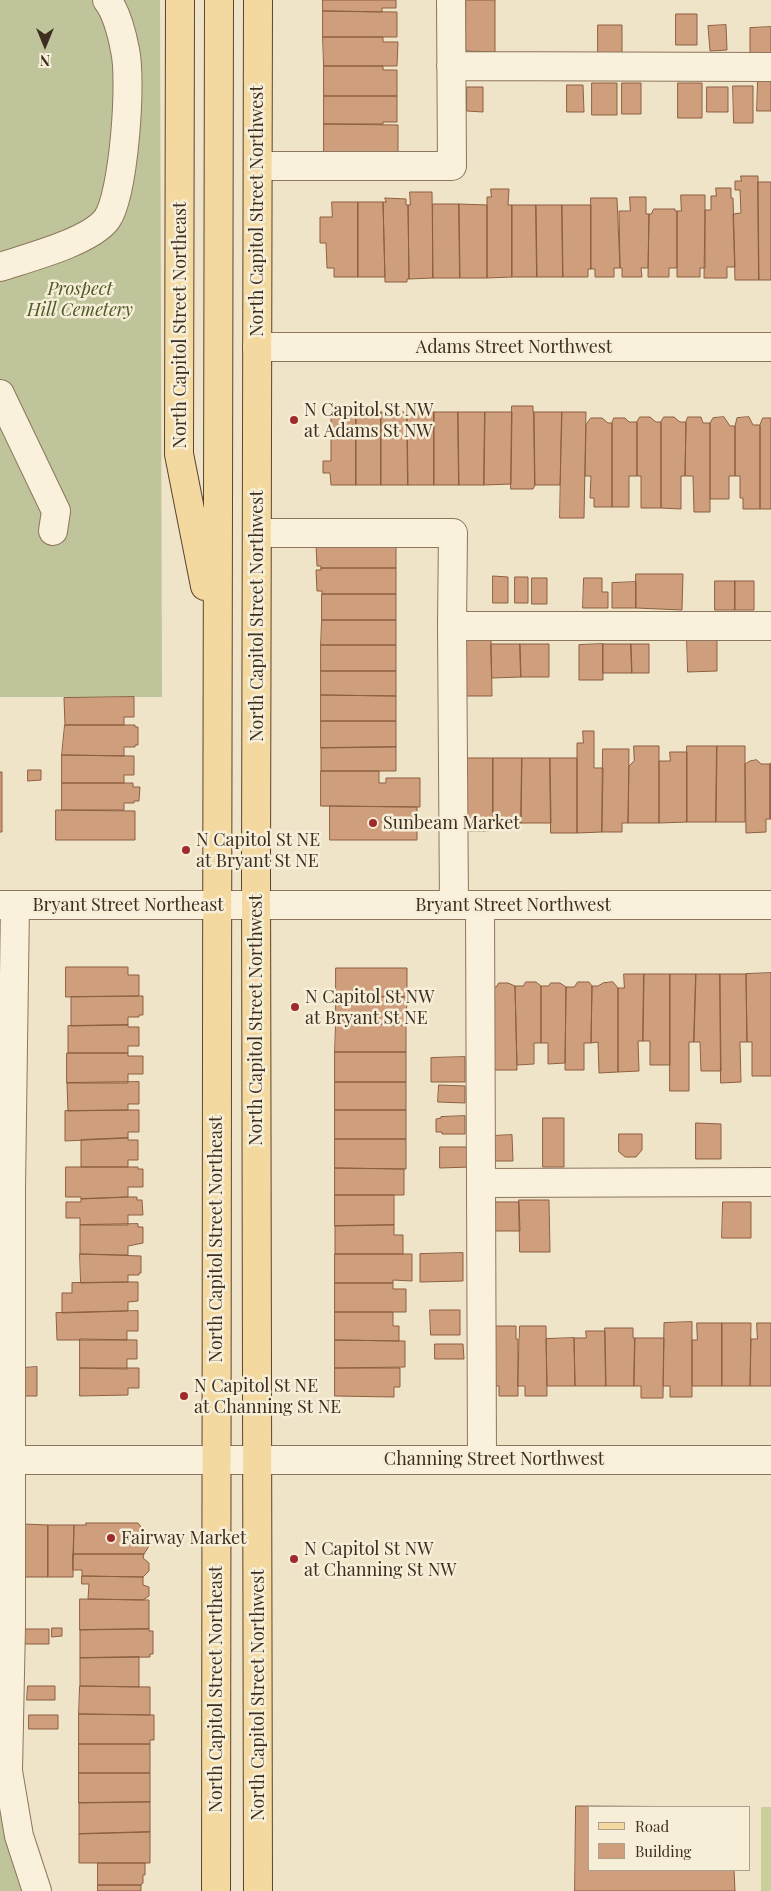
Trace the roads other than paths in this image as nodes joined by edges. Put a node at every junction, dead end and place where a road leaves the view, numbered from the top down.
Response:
1 (107, 0) edge
2 (180, 0) edge
3 (219, 0) edge
4 (258, 0) edge
5 (451, 0) edge
6 (451, 66) junction
7 (771, 67) edge
8 (258, 166) junction
9 (0, 267) edge
10 (257, 347) junction
11 (771, 348) edge
12 (0, 394) edge
13 (53, 531) dead end
14 (257, 533) junction
15 (452, 626) junction
16 (771, 626) edge
17 (216, 646) junction
18 (218, 904) junction
19 (8, 905) edge
20 (256, 905) junction
21 (467, 905) junction
22 (771, 905) edge
23 (771, 1182) edge
24 (481, 1183) junction
25 (6, 1187) edge
26 (216, 1459) junction
27 (258, 1459) junction
28 (6, 1460) edge
29 (482, 1460) junction
30 (771, 1460) edge
31 (37, 1891) edge
32 (216, 1891) edge
33 (258, 1891) edge

1 - 9 street
2 - 17 main road, North Capitol Street Northeast
3 - 17 main road, North Capitol Street Northeast
4 - 8 main road, North Capitol Street Northwest
5 - 6 street
6 - 7 street
6 - 8 street
8 - 10 main road, North Capitol Street Northwest
10 - 11 street, Adams Street Northwest
10 - 14 main road, North Capitol Street Northwest
12 - 13 street
14 - 15 street
14 - 20 main road, North Capitol Street Northwest
15 - 16 street
15 - 21 street
17 - 18 main road, North Capitol Street Northeast
18 - 19 street, Bryant Street Northeast
18 - 20 street, Bryant Street Northeast
18 - 26 main road, North Capitol Street Northeast
19 - 25 street
20 - 21 street, Bryant Street Northwest
20 - 27 main road, North Capitol Street Northwest
21 - 22 street, Bryant Street Northwest
21 - 24 street
23 - 24 street
24 - 29 street
25 - 28 street
26 - 27 street, Channing Street Northwest
26 - 28 street, Channing Street Northwest
26 - 32 main road, North Capitol Street Northeast
27 - 29 street, Channing Street Northwest
27 - 33 main road, North Capitol Street Northwest
28 - 31 street
29 - 30 street, Channing Street Northwest

